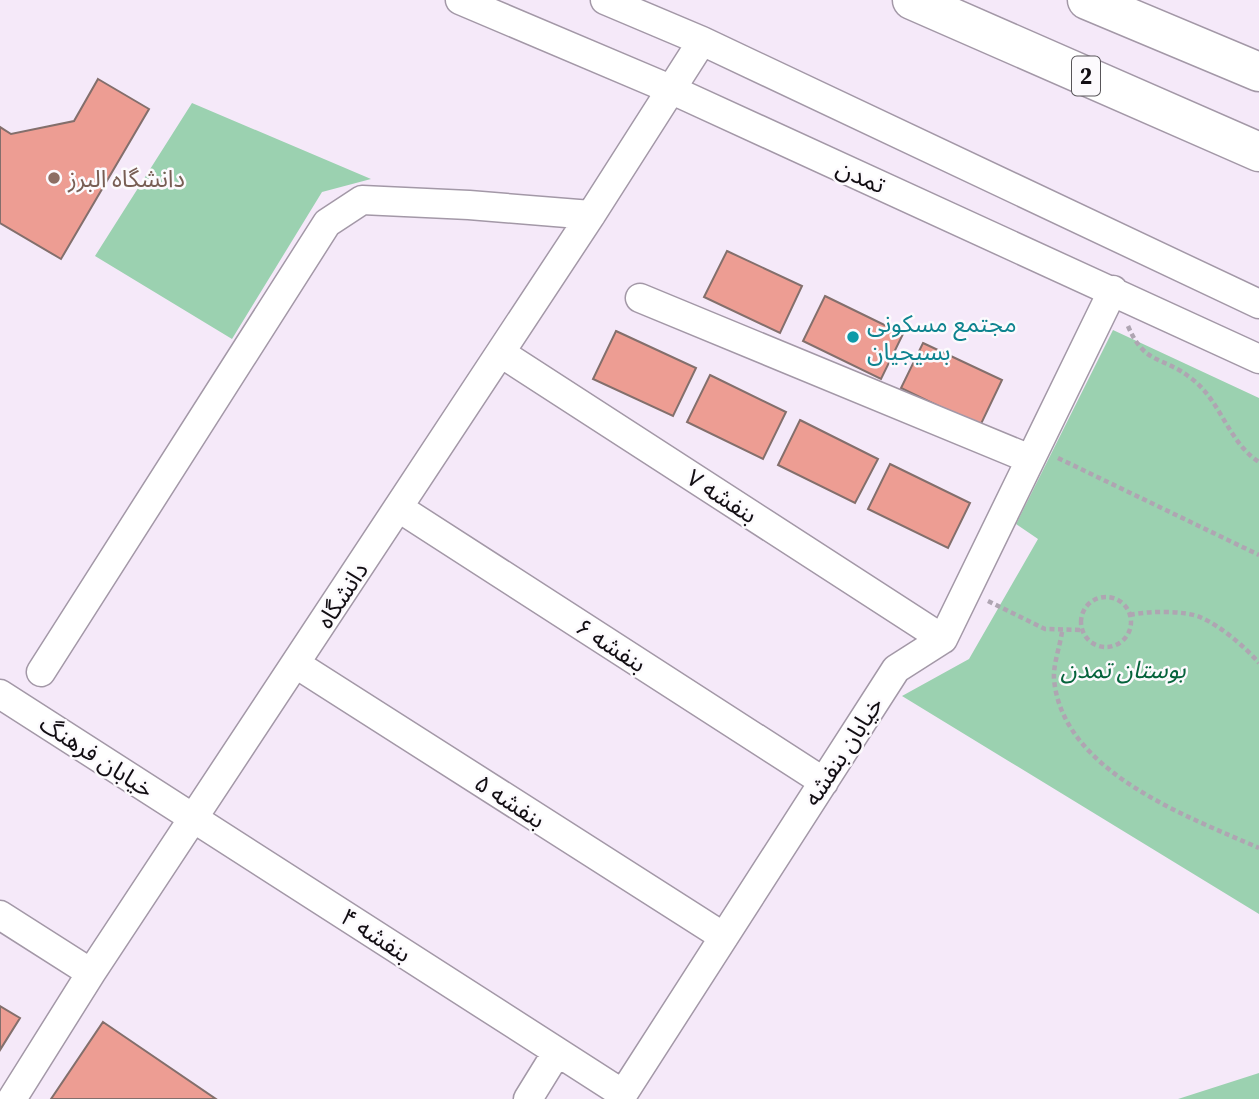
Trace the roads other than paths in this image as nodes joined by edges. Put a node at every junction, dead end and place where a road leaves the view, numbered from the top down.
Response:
1 (460, 0) edge
2 (605, 0) edge
3 (912, 0) edge
4 (1087, 0) edge
5 (702, 41) junction
6 (1259, 72) edge
7 (670, 89) junction
8 (1259, 152) edge
9 (591, 215) junction
10 (1113, 290) junction
11 (640, 298) dead end
12 (1259, 304) edge
13 (501, 353) junction
14 (1259, 359) edge
15 (1033, 453) junction
16 (399, 508) junction
17 (943, 639) junction
18 (296, 664) junction
19 (41, 672) dead end
20 (0, 694) edge
21 (824, 782) junction
22 (195, 819) junction
23 (0, 915) edge
24 (724, 937) junction
25 (90, 973) junction
26 (557, 1052) junction
27 (12, 1099) edge
28 (528, 1099) edge

1 - 7 street, تمدن
2 - 5 street
3 - 8 highway, 2
4 - 6 highway
5 - 7 street, دانشگاه
5 - 12 street
7 - 9 street, دانشگاه
7 - 10 street, تمدن
9 - 13 street, دانشگاه
9 - 19 street
10 - 14 street, تمدن
10 - 15 street
11 - 15 street
13 - 16 street, دانشگاه
13 - 17 street, بنفشه ۷
15 - 17 street
16 - 18 street, دانشگاه
16 - 21 street, بنفشه ۶
17 - 21 street, خیابان بنفشه
18 - 22 street, دانشگاه
18 - 24 street, بنفشه ۵
20 - 22 street, خیابان فرهنگ
21 - 24 street, خیابان بنفشه
22 - 25 street, دانشگاه
22 - 26 street, بنفشه ۴
23 - 25 street
24 - 26 street, خیابان بنفشه
25 - 27 street, دانشگاه
26 - 28 street

